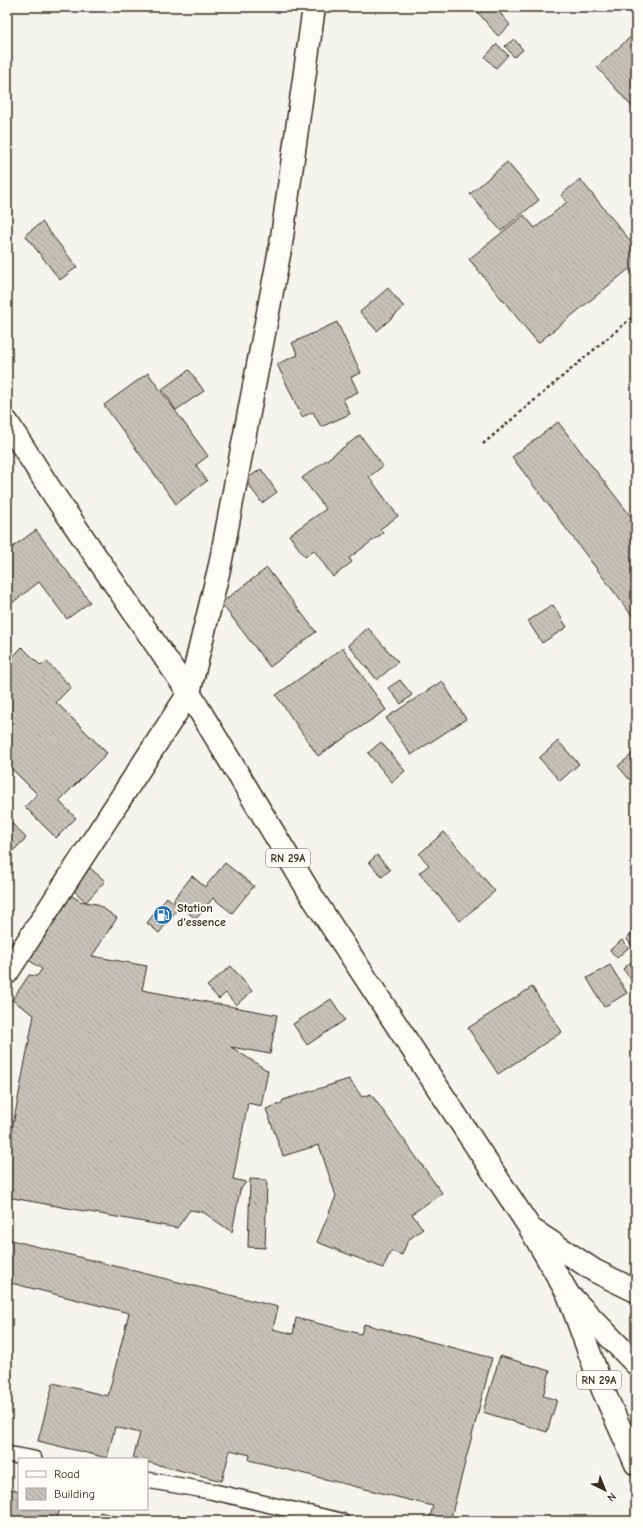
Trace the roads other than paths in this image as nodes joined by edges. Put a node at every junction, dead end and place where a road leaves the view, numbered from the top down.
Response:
1 (314, 7) edge
2 (7, 422) edge
3 (189, 693) junction
4 (7, 973) edge
5 (530, 1228) junction
6 (636, 1291) edge
7 (568, 1294) junction
8 (636, 1364) edge
9 (7, 1454) edge
10 (29, 1458) edge
11 (636, 1464) edge
12 (148, 1480) edge
13 (341, 1521) edge

1 - 3 main road
2 - 3 main road, RN 29A
3 - 4 main road
3 - 5 main road, RN 29A
5 - 6 main road
5 - 7 main road, RN 29A
7 - 8 main road, RN 29A
7 - 11 main road, RN 29A
9 - 10 lane
12 - 13 lane

